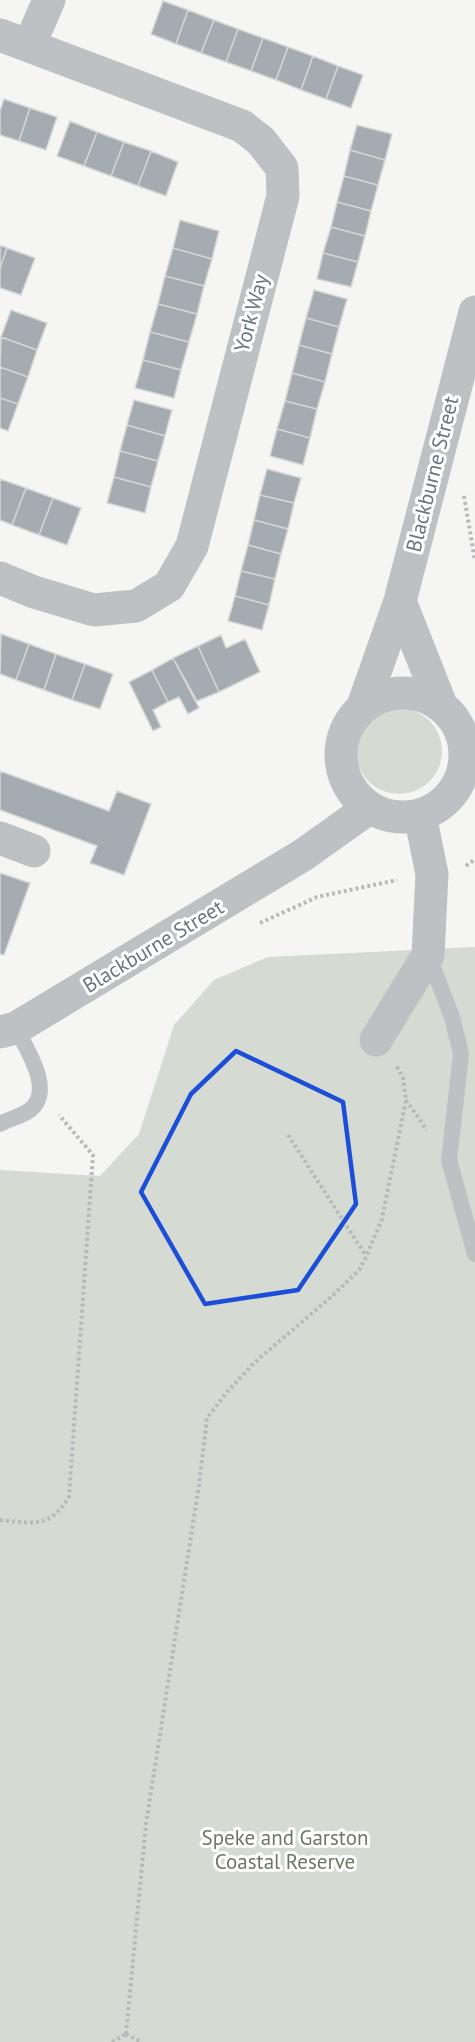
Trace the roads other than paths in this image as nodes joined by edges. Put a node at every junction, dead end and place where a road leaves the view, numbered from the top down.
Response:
1 (50, 0) edge
2 (15, 40) edge
3 (475, 312) edge
4 (0, 578) edge
5 (400, 601) junction
6 (363, 706) junction
7 (456, 718) edge
8 (468, 776) edge
9 (345, 779) junction
10 (369, 808) junction
11 (420, 815) junction
12 (0, 838) edge
13 (34, 851) dead end
14 (303, 855) junction
15 (428, 955) junction
16 (8, 1030) edge
17 (385, 1050) road end
18 (0, 1124) edge
19 (475, 1254) edge

1 - 2 street
2 - 4 street, York Way
3 - 5 street, Blackburne Street
5 - 6 street, Blackburne Street
5 - 7 street
6 - 7 street
6 - 9 street
7 - 8 street
8 - 11 street
9 - 10 street
9 - 14 street, Blackburne Street
10 - 11 street
10 - 14 street, Blackburne Street
11 - 15 street
12 - 13 street
14 - 16 street, Blackburne Street
15 - 17 street
15 - 19 lane
16 - 18 lane

